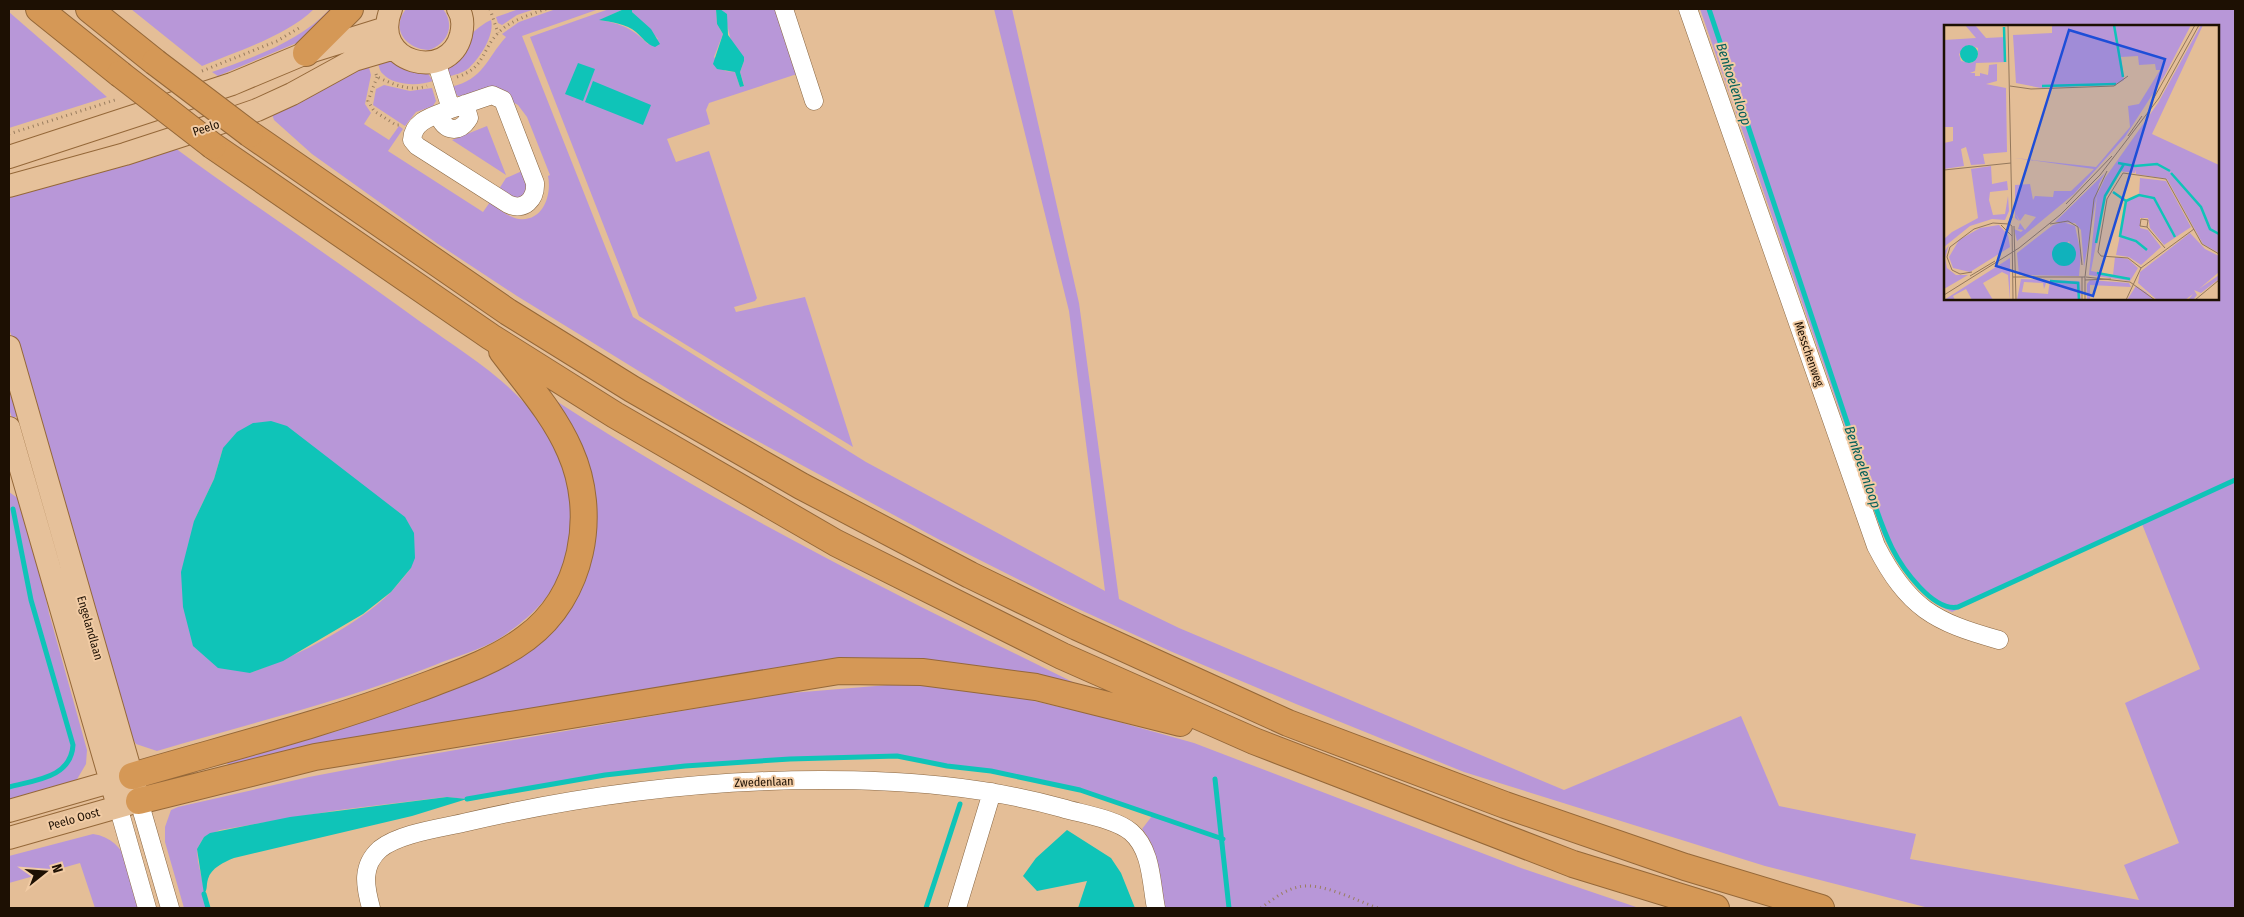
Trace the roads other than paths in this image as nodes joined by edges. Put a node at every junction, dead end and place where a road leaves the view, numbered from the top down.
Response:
1 (39, 9) edge
2 (89, 9) edge
3 (350, 9) edge
4 (784, 9) edge
5 (1688, 9) edge
6 (464, 10) edge
7 (388, 18) edge
8 (395, 50) junction
9 (306, 53) junction
10 (439, 71) junction
11 (814, 101) dead end
12 (451, 109) junction
13 (9, 157) edge
14 (9, 186) edge
15 (491, 337) junction
16 (9, 347) edge
17 (9, 428) edge
18 (43, 464) junction
19 (15, 472) edge
20 (1999, 640) dead end
21 (1254, 741) junction
22 (122, 779) junction
23 (992, 792) junction
24 (129, 804) junction
25 (9, 811) edge
26 (9, 838) edge
27 (147, 908) edge
28 (170, 908) edge
29 (371, 908) edge
30 (957, 908) edge
31 (1156, 908) edge
32 (1716, 908) edge
33 (1821, 908) edge

1 - 15 highway, bridge
2 - 33 highway, bridge
3 - 9 highway
4 - 11 street
5 - 20 street, Messchenweg
6 - 10 main road
7 - 8 main road
7 - 9 main road
8 - 10 main road
8 - 14 main road, Peelo
9 - 13 main road
10 - 12 street
12 - 12 street
15 - 21 highway
15 - 22 highway
16 - 18 main road, Engelandlaan
17 - 19 main road, Engelandlaan
18 - 19 street
18 - 22 main road, Engelandlaan
19 - 22 main road, Engelandlaan
21 - 24 highway
21 - 32 highway
22 - 24 main road, Engelandlaan
22 - 25 main road, Peelo Oost
23 - 29 street, Zwedenlaan
23 - 30 street
23 - 31 street, Zwedenlaan
24 - 26 main road, Peelo Oost
24 - 27 street, Engelandlaan
24 - 28 street, Engelandlaan

